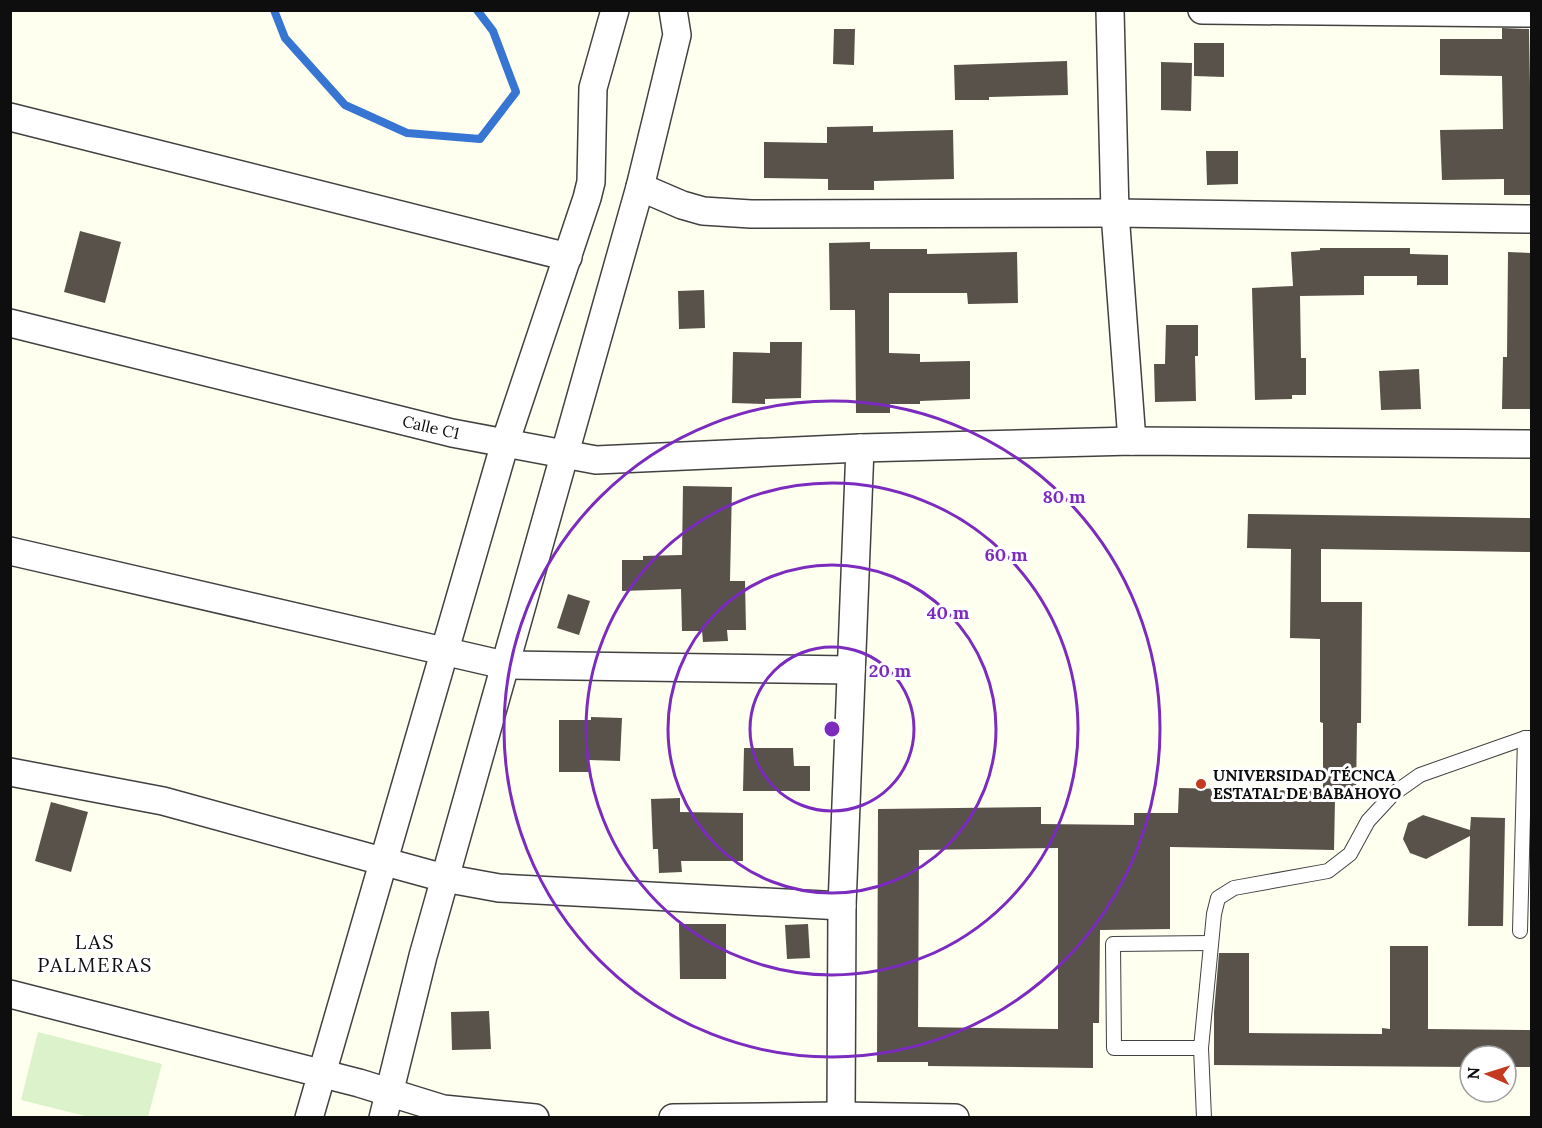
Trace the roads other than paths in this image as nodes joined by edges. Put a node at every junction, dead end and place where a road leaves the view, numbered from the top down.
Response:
1 (615, 10) edge
2 (673, 10) edge
3 (1110, 10) edge
4 (1202, 10) edge
5 (1532, 13) edge
6 (10, 117) edge
7 (640, 187) junction
8 (1115, 213) junction
9 (1532, 219) edge
10 (568, 257) junction
11 (10, 323) edge
12 (1132, 441) junction
13 (505, 443) junction
14 (1532, 444) edge
15 (860, 448) junction
16 (564, 454) junction
17 (10, 551) edge
18 (445, 652) junction
19 (504, 665) junction
20 (851, 669) junction
21 (1528, 738) edge
22 (10, 772) edge
23 (384, 862) junction
24 (444, 878) junction
25 (842, 906) junction
26 (1520, 931) dead end
27 (1211, 943) junction
28 (10, 994) edge
29 (1201, 1048) junction
30 (321, 1073) junction
31 (386, 1105) edge
32 (841, 1116) junction
33 (309, 1118) edge
34 (535, 1118) edge
35 (673, 1118) edge
36 (955, 1118) edge
37 (1204, 1118) edge

1 - 10 street
2 - 7 street
3 - 8 street
4 - 5 street
6 - 10 street
7 - 8 street
7 - 16 street
8 - 9 street
8 - 12 street
10 - 13 street
11 - 13 street, Calle C1
12 - 14 street, Calle C1
12 - 15 street, Calle C1
13 - 16 street, Calle C1
13 - 18 street
15 - 16 street, Calle C1
15 - 20 street
16 - 19 street
17 - 18 street
18 - 19 street
18 - 23 street
19 - 20 street
19 - 24 street
20 - 25 street
21 - 26 lane
21 - 27 lane
22 - 23 street
23 - 24 street
23 - 30 street
24 - 25 street
24 - 31 street
25 - 32 street
27 - 29 lane
27 - 29 lane
28 - 30 street
29 - 37 lane
30 - 31 street
30 - 33 street
31 - 34 street
32 - 35 street
32 - 36 street

